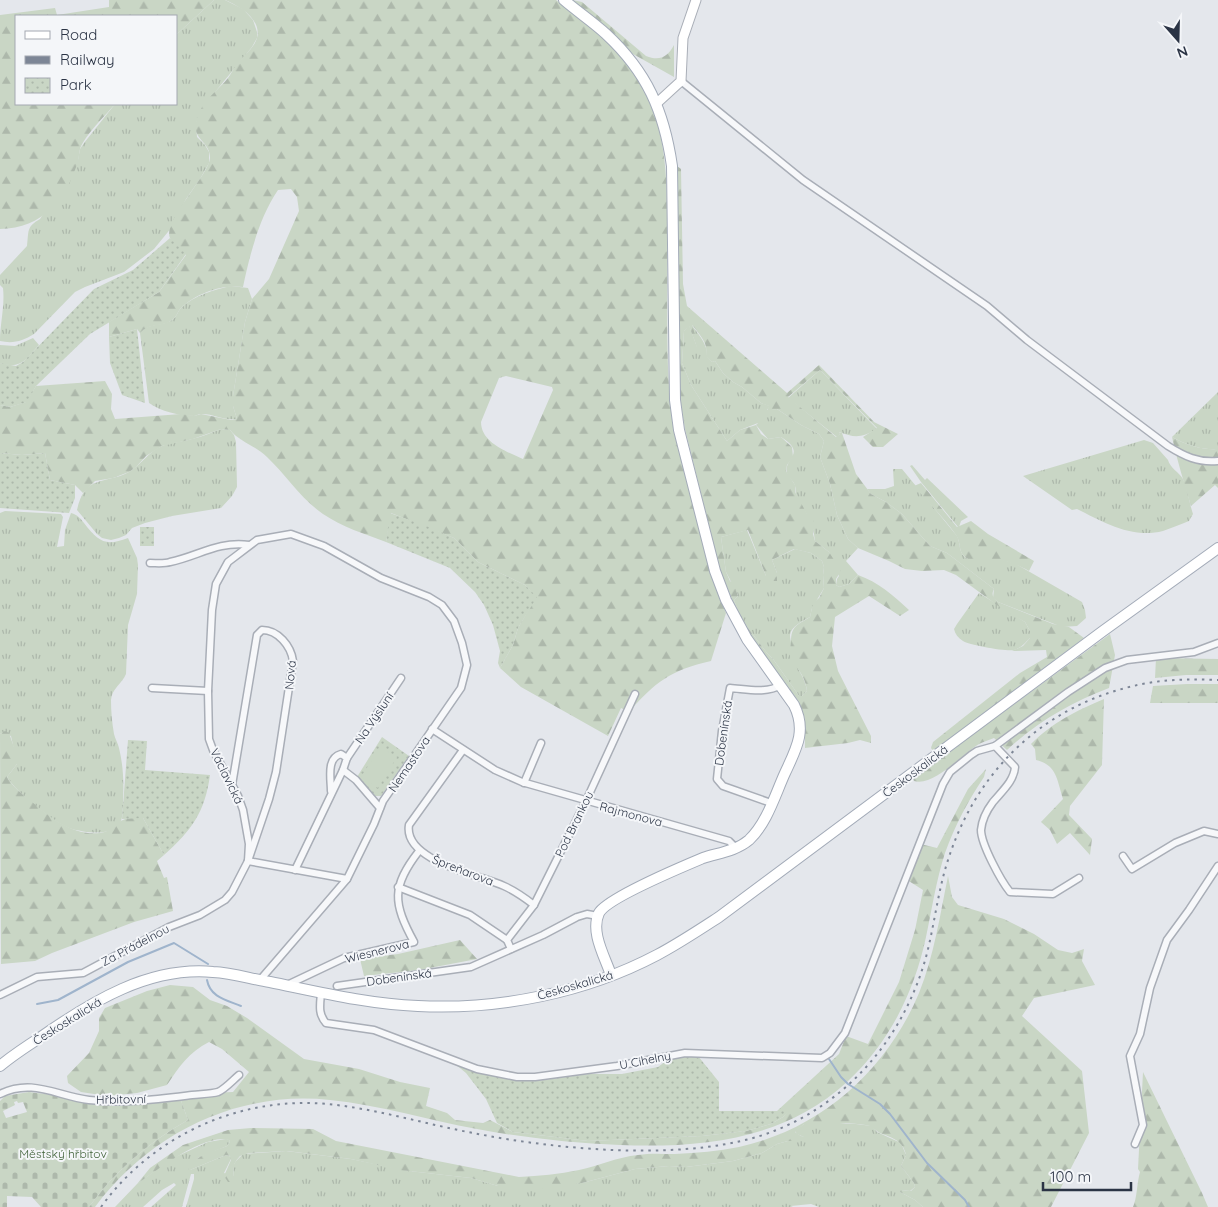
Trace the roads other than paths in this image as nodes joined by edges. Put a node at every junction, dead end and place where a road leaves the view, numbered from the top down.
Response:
1 (564, 0) edge
2 (696, 0) edge
3 (681, 81) junction
4 (657, 103) junction
5 (1218, 461) edge
6 (249, 545) junction
7 (1218, 548) edge
8 (150, 563) dead end
9 (367, 571) joint
10 (1218, 643) edge
11 (401, 678) dead end
12 (781, 685) junction
13 (152, 688) dead end
14 (208, 691) junction
15 (635, 694) dead end
16 (432, 729) junction
17 (541, 743) dead end
18 (995, 746) junction
19 (463, 750) junction
20 (347, 758) junction
21 (343, 770) junction
22 (524, 783) junction
23 (232, 786) junction
24 (332, 791) junction
25 (586, 801) junction
26 (771, 803) junction
27 (380, 808) junction
28 (1218, 834) edge
29 (736, 848) junction
30 (419, 850) junction
31 (1123, 856) dead end
32 (248, 861) junction
33 (1218, 866) edge
34 (296, 870) junction
35 (1079, 878) dead end
36 (347, 879) junction
37 (398, 887) junction
38 (534, 905) junction
39 (598, 916) junction
40 (507, 940) junction
41 (511, 949) junction
42 (611, 975) junction
43 (260, 980) junction
44 (287, 986) junction
45 (337, 986) dead end
46 (321, 993) junction
47 (0, 995) edge
48 (0, 1066) edge
49 (239, 1075) dead end
50 (0, 1094) edge
51 (1135, 1144) dead end

1 - 4 main road
2 - 3 street
3 - 4 street
3 - 5 street
4 - 12 main road
6 - 8 street, Václavická
6 - 9 street, Václavická
6 - 14 street, Václavická
7 - 42 main road, Českoskalická
9 - 16 street, Nemastova
10 - 18 street
11 - 20 street, Na Výsluní
12 - 26 main road
12 - 26 street, Dobenínská
13 - 14 street
14 - 23 street, Václavická
15 - 25 street, Pod Brankou
16 - 19 street, Rajmonova
16 - 27 street, Nemastova
17 - 22 street
18 - 35 street
18 - 46 street, U Cihelny
19 - 22 street, Rajmonova
19 - 30 street, Špreňarova
20 - 21 street, Na Výsluní
20 - 24 street, Na Výsluní
21 - 24 street, Na Výsluní
21 - 27 street
22 - 25 street, Rajmonova
23 - 32 street, Václavická
23 - 32 street, Nová
24 - 34 street, Na Výsluní
25 - 29 street, Rajmonova
25 - 38 street, Pod Brankou
26 - 29 main road
27 - 36 street, Nemastova
28 - 31 street
29 - 39 main road
30 - 37 street
30 - 38 street, Špreňarova
32 - 34 street
32 - 47 street, Za Přádelnou
33 - 51 street
34 - 36 street
36 - 43 street, Nemastova
37 - 40 street
37 - 44 street, Wiesnerova
38 - 40 street, Pod Brankou
39 - 41 street, Dobenínská
39 - 42 main road
40 - 41 street
41 - 45 street, Dobenínská
42 - 46 main road, Českoskalická
43 - 44 main road, Českoskalická
43 - 48 main road, Českoskalická
44 - 46 main road, Českoskalická
49 - 50 street, Hřbitovní

